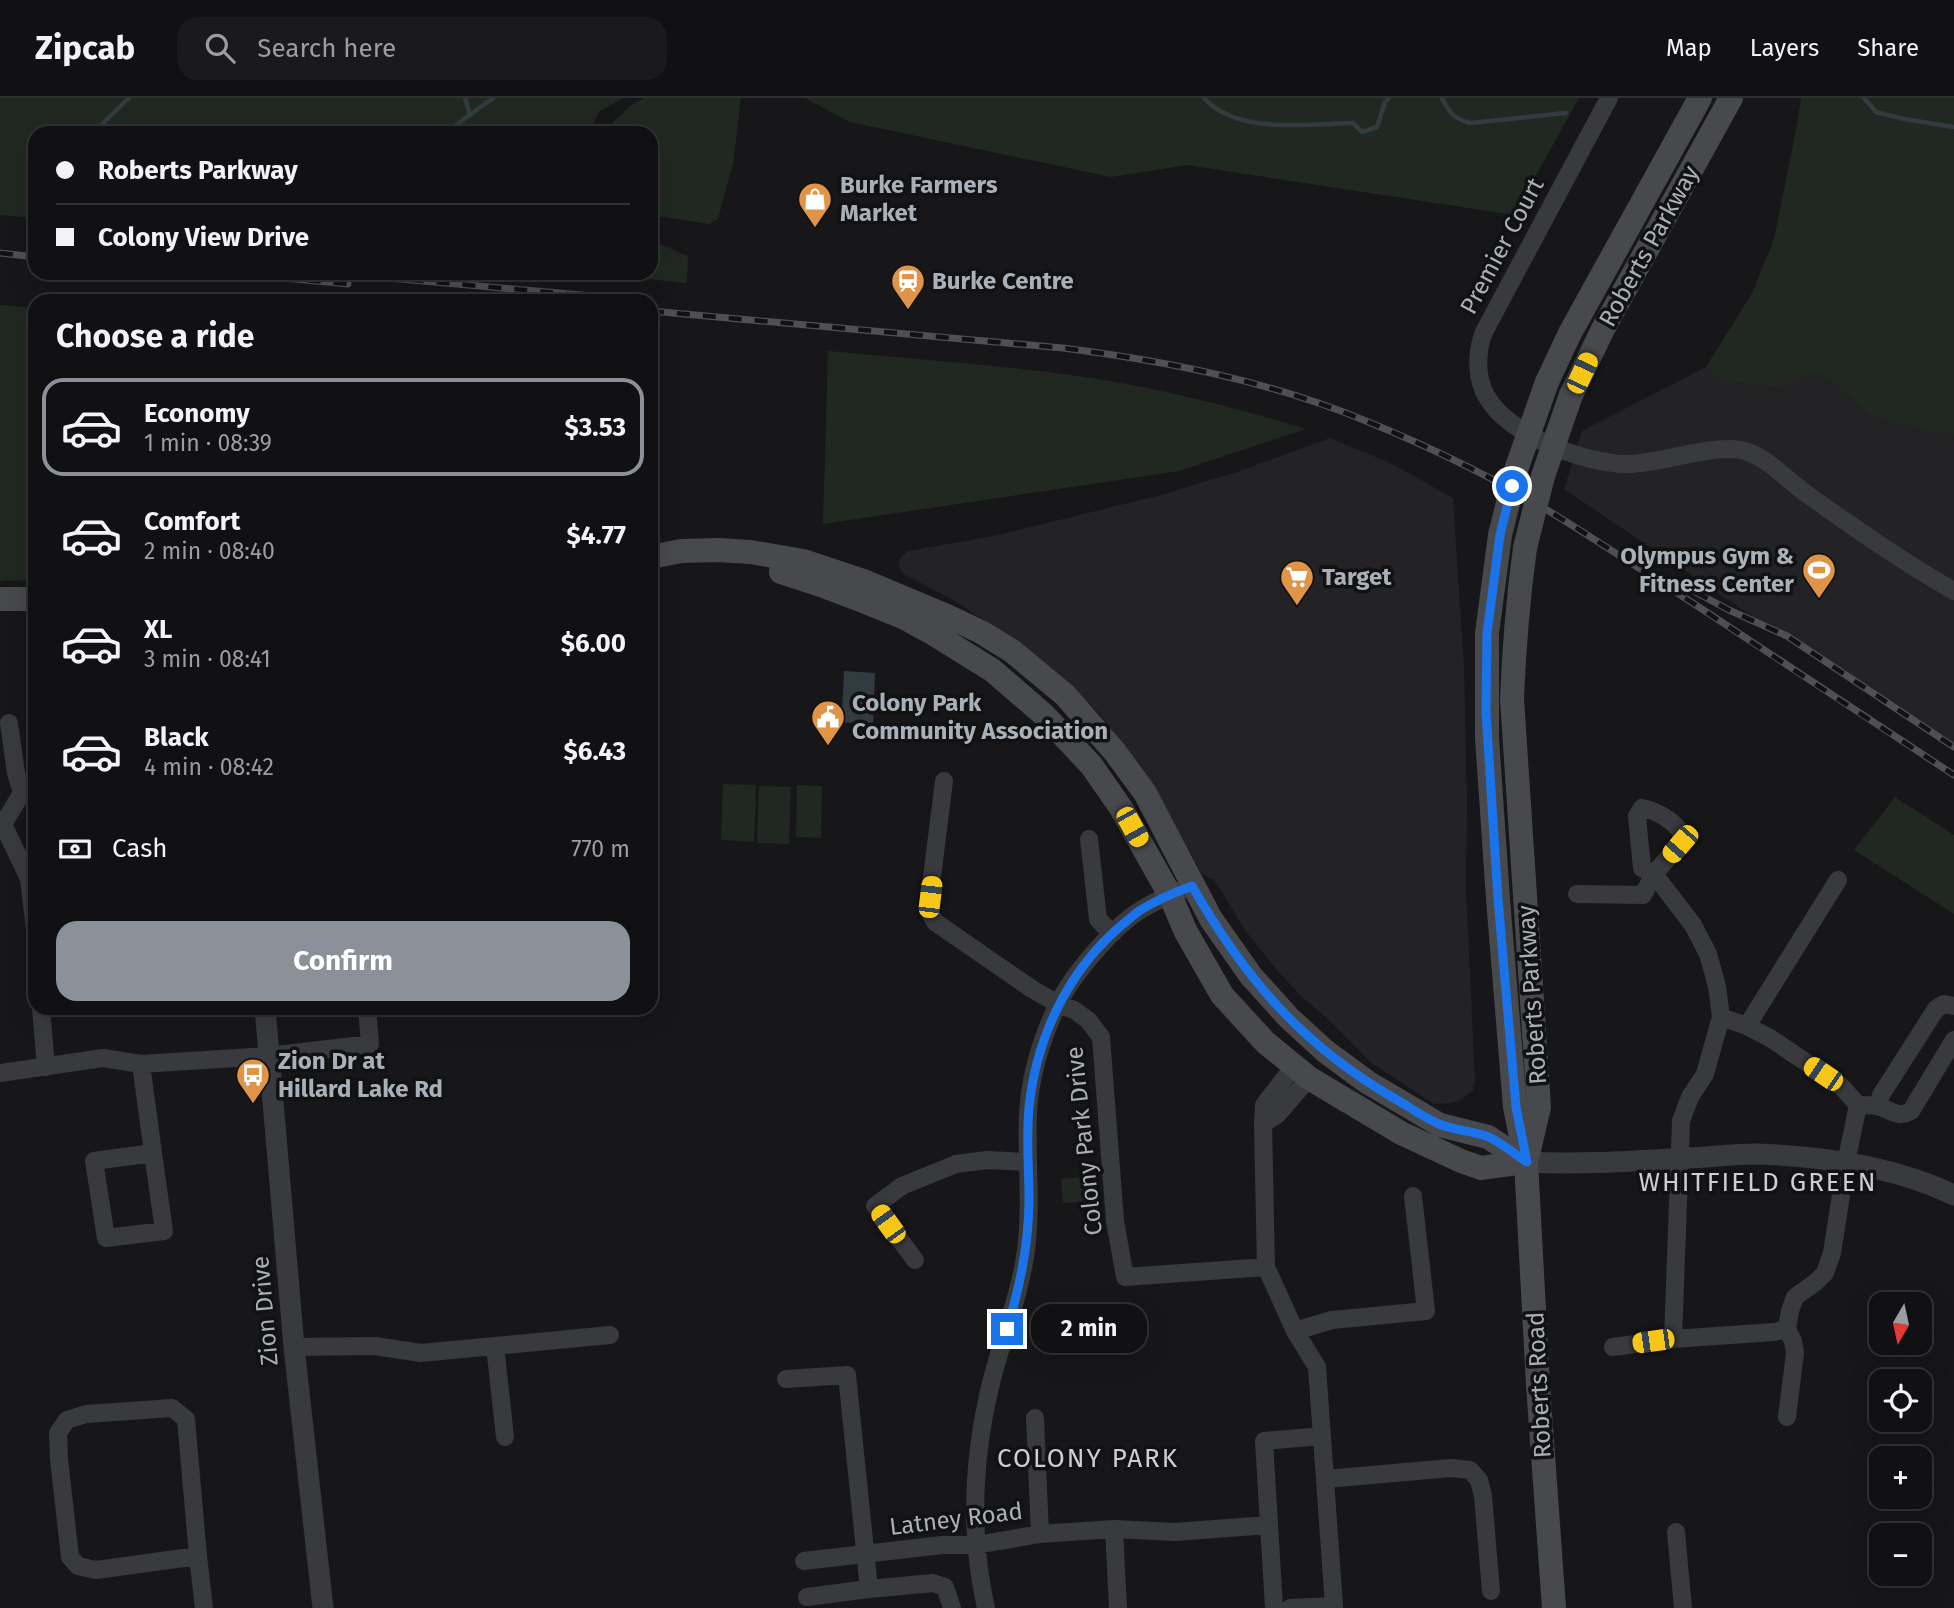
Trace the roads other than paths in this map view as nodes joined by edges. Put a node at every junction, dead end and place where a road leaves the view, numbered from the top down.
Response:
1 (1609, 98) edge
2 (1700, 98) edge
3 (1731, 98) edge
4 (658, 558) edge
5 (1954, 591) edge
6 (0, 599) edge
7 (28, 599) edge
8 (9, 723) dead end
9 (944, 781) dead end
10 (28, 792) edge
11 (2, 823) edge
12 (1089, 839) dead end
13 (28, 877) edge
14 (1838, 880) dead end
15 (1181, 890) junction
16 (1577, 894) dead end
17 (1112, 934) junction
18 (1058, 1004) junction
19 (1954, 1006) edge
20 (42, 1015) edge
21 (266, 1015) edge
22 (368, 1015) edge
23 (1721, 1017) junction
24 (1747, 1026) junction
25 (1954, 1040) edge
26 (270, 1056) junction
27 (141, 1064) junction
28 (46, 1067) junction
29 (1302, 1072) junction
30 (0, 1073) edge
31 (1858, 1105) junction
32 (1878, 1106) junction
33 (153, 1153) junction
34 (1680, 1158) junction
35 (1027, 1162) junction
36 (1527, 1162) junction
37 (1846, 1163) junction
38 (1954, 1195) edge
39 (1413, 1196) dead end
40 (915, 1261) dead end
41 (1266, 1267) junction
42 (1787, 1329) junction
43 (1296, 1331) junction
44 (610, 1335) dead end
45 (1673, 1339) junction
46 (495, 1346) junction
47 (294, 1347) junction
48 (1613, 1347) dead end
49 (786, 1379) dead end
50 (1787, 1417) dead end
51 (1035, 1418) dead end
52 (1322, 1436) junction
53 (505, 1437) dead end
54 (1326, 1479) junction
55 (1268, 1525) junction
56 (1114, 1530) junction
57 (1676, 1532) dead end
58 (1040, 1534) junction
59 (976, 1545) junction
60 (864, 1554) junction
61 (198, 1556) junction
62 (804, 1561) dead end
63 (869, 1589) junction
64 (1492, 1591) dead end
65 (807, 1597) dead end
66 (204, 1608) edge
67 (323, 1608) edge
68 (952, 1608) edge
69 (986, 1608) edge
70 (1118, 1608) edge
71 (1274, 1608) edge
72 (1290, 1608) edge
73 (1554, 1608) edge
74 (1683, 1608) edge

1 - 5 street, Premier Court
2 - 36 main road, Roberts Parkway, bridge
3 - 36 main road, Roberts Parkway, bridge
4 - 15 main road
6 - 7 main road
8 - 10 street
9 - 18 street, Colony Park Drive
10 - 11 street
11 - 13 street
12 - 17 street
14 - 24 street
15 - 17 street
15 - 29 main road
15 - 36 main road
16 - 23 street
17 - 18 street
18 - 35 street
18 - 41 street, Colony Park Drive
19 - 32 street
20 - 28 street
21 - 26 street, Zion Drive
22 - 26 street
23 - 24 street
23 - 34 street
24 - 31 street
25 - 32 street
26 - 27 street
26 - 47 street, Zion Drive
27 - 28 street
27 - 33 street
28 - 30 street
29 - 36 main road
29 - 41 street
31 - 32 street
31 - 37 street
33 - 33 street
34 - 36 street
34 - 37 street
34 - 45 street
35 - 40 street
35 - 59 street
36 - 73 main road, Roberts Road
37 - 38 street
37 - 42 street
39 - 43 street
41 - 43 street
42 - 45 street
42 - 50 street
43 - 52 street
44 - 46 street
45 - 48 street
46 - 47 street
46 - 53 street
47 - 67 street, Zion Drive
49 - 60 street
51 - 58 street
52 - 54 street
52 - 55 street
54 - 64 street
54 - 72 street
55 - 56 street, Latney Road
55 - 71 street
56 - 58 street, Latney Road
56 - 70 street
57 - 74 street
58 - 59 street, Latney Road
59 - 60 street, Latney Road
59 - 69 street
60 - 62 street, Latney Road
60 - 63 street
61 - 61 street
61 - 66 street
63 - 65 street
63 - 68 street

